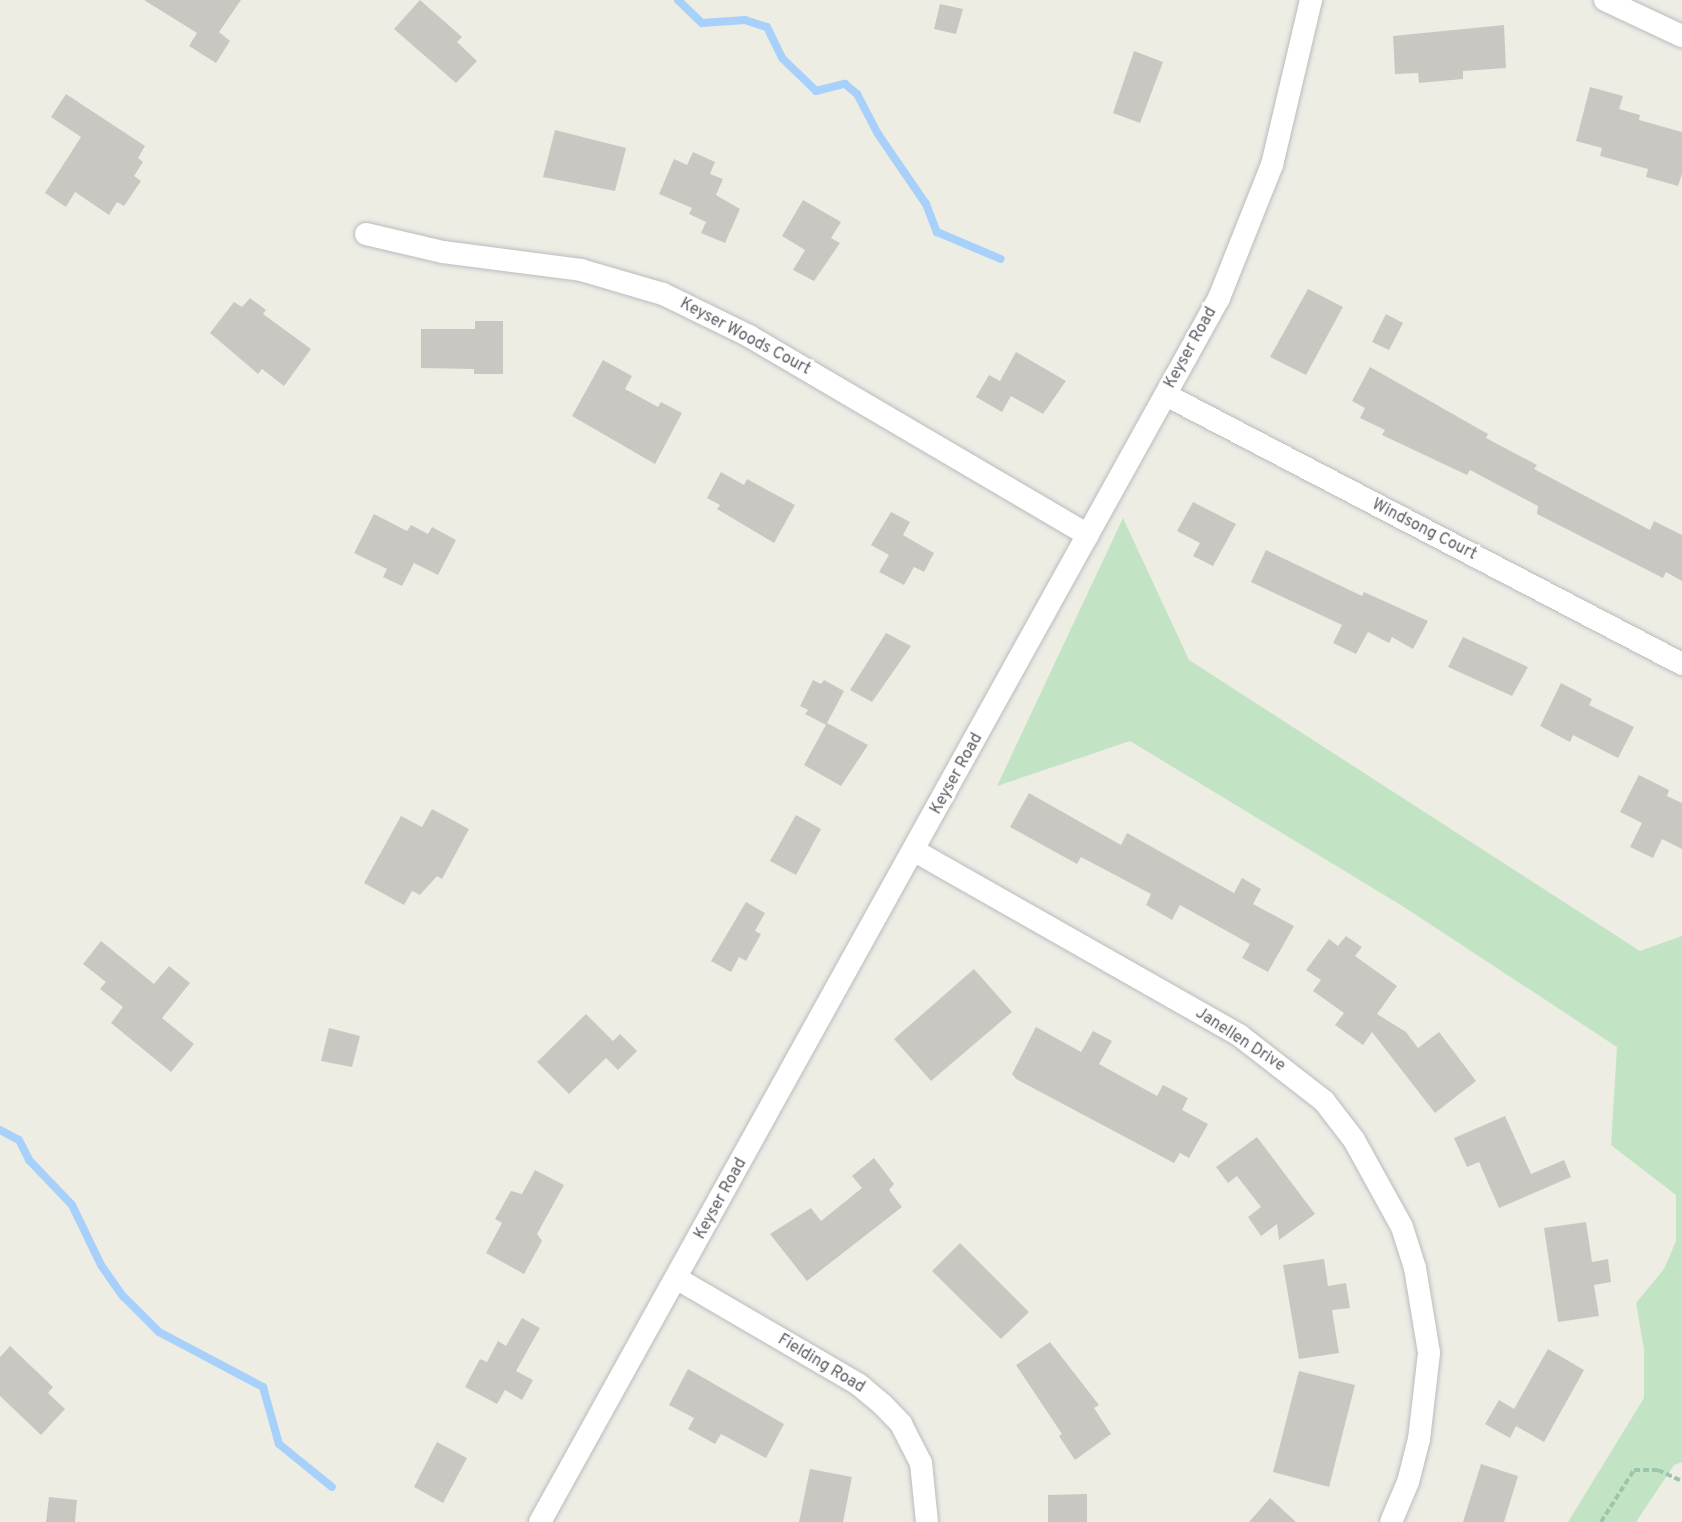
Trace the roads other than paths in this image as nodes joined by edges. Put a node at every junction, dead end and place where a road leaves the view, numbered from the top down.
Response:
1 (1311, 0) edge
2 (1605, 0) edge
3 (1682, 36) edge
4 (366, 234) dead end
5 (1166, 395) junction
6 (1088, 535) junction
7 (1682, 664) edge
8 (915, 851) junction
9 (676, 1278) junction
10 (540, 1522) edge
11 (927, 1522) edge
12 (1392, 1522) edge

1 - 5 street, Keyser Road
2 - 3 street
4 - 6 street, Keyser Woods Court
5 - 6 street, Keyser Road
5 - 7 street, Windsong Court
6 - 8 street, Keyser Road
8 - 9 street, Keyser Road
8 - 12 street, Janellen Drive
9 - 10 street, Keyser Road
9 - 11 street, Fielding Road

